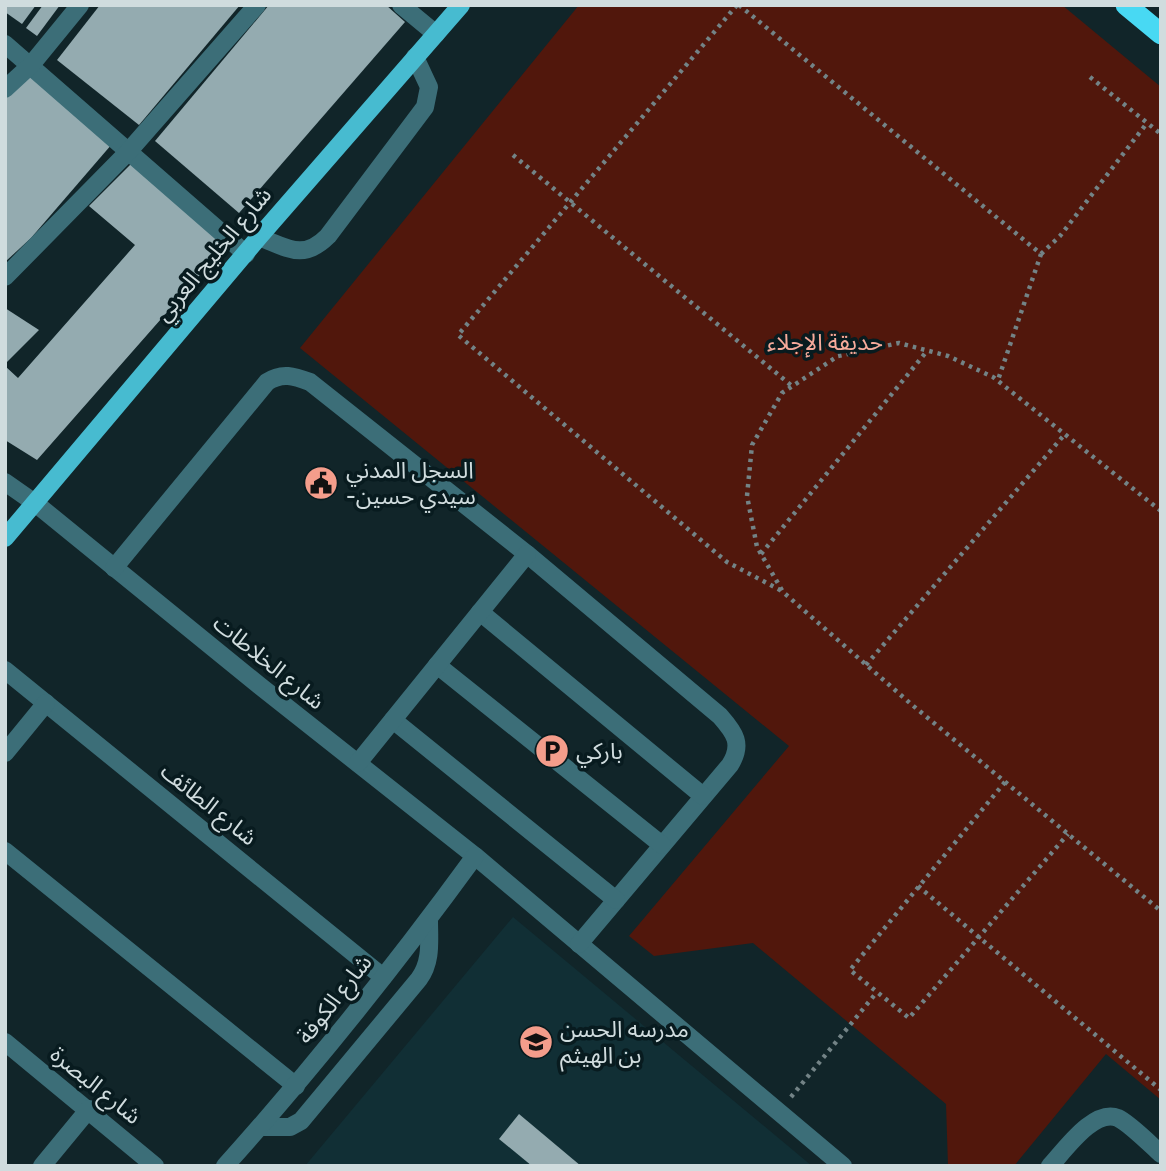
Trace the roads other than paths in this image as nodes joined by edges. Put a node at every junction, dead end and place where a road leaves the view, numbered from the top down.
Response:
1 (80, 5) edge
2 (257, 5) edge
3 (401, 5) edge
4 (461, 5) edge
5 (1126, 5) edge
6 (436, 34) junction
7 (1161, 34) edge
8 (5, 44) edge
9 (415, 57) junction
10 (31, 65) junction
11 (5, 89) edge
12 (128, 152) junction
13 (259, 237) junction
14 (246, 254) junction
15 (5, 276) edge
16 (5, 482) edge
17 (35, 503) junction
18 (5, 538) edge
19 (527, 554) junction
20 (114, 568) junction
21 (480, 612) junction
22 (437, 665) junction
23 (5, 670) edge
24 (46, 703) junction
25 (393, 720) junction
26 (5, 753) edge
27 (358, 763) junction
28 (704, 796) junction
29 (662, 845) junction
30 (5, 851) edge
31 (475, 856) junction
32 (616, 900) junction
33 (429, 920) junction
34 (579, 944) junction
35 (383, 977) junction
36 (5, 1042) edge
37 (296, 1086) junction
38 (89, 1109) junction
39 (260, 1127) junction
40 (1161, 1154) edge
41 (1058, 1163) edge
42 (42, 1166) edge
43 (155, 1166) edge
44 (225, 1166) edge
45 (843, 1166) edge

1 - 10 street
2 - 12 street
3 - 6 street
4 - 6 main road, شارع الخليج العربي
5 - 7 highway
6 - 9 main road, شارع الخليج العربي
8 - 10 street
9 - 13 main road, شارع الخليج العربي
9 - 13 street
10 - 11 street
10 - 12 street
12 - 14 street
12 - 15 street
13 - 14 main road, شارع الخليج العربي
14 - 17 main road, شارع الخليج العربي
16 - 17 street, شارع الخلاطات
17 - 18 main road, شارع الخليج العربي
17 - 20 street, شارع الخلاطات
19 - 20 street
19 - 21 street
19 - 28 street
20 - 27 street, شارع الخلاطات
21 - 22 street
21 - 28 street
22 - 25 street
22 - 29 street
23 - 24 street, شارع الطائف
24 - 26 street
24 - 35 street, شارع الطائف
25 - 27 street
25 - 32 street
27 - 31 street, شارع الخلاطات
28 - 29 street
29 - 32 street
30 - 37 street
31 - 33 street, شارع الكوفة
31 - 34 street, شارع الخلاطات
32 - 34 street
33 - 35 street, شارع الكوفة
33 - 39 street
34 - 45 street, شارع الخلاطات
35 - 37 street, شارع الكوفة
36 - 38 street, شارع البصرة
37 - 39 street, شارع الكوفة
38 - 42 street
38 - 43 street, شارع البصرة
39 - 44 street, شارع الكوفة
40 - 41 street

